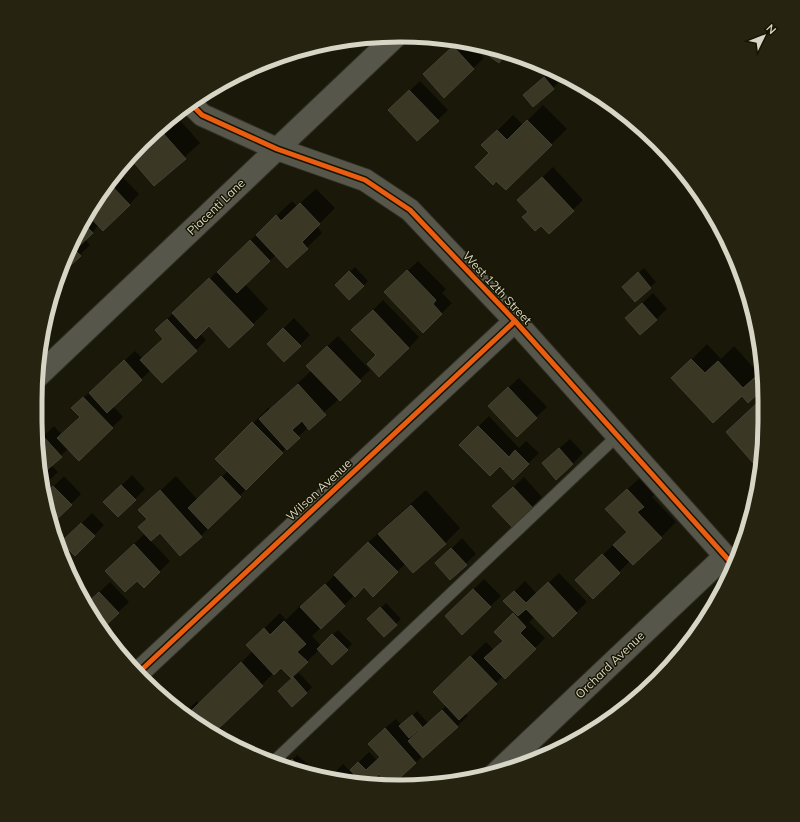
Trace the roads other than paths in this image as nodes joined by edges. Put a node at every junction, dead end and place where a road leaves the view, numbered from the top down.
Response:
1 (389, 42) edge
2 (194, 107) edge
3 (277, 149) junction
4 (515, 321) junction
5 (43, 372) edge
6 (617, 436) junction
7 (729, 561) edge
8 (142, 669) edge
9 (277, 758) edge
10 (505, 764) edge

1 - 3 street, Piacenti Lane
2 - 3 street, West 12th Street
3 - 4 street, West 12th Street
3 - 5 street, Piacenti Lane
4 - 6 street, West 12th Street
4 - 8 street, Wilson Avenue
6 - 7 street, West 12th Street
6 - 9 lane
7 - 10 street, Orchard Avenue

